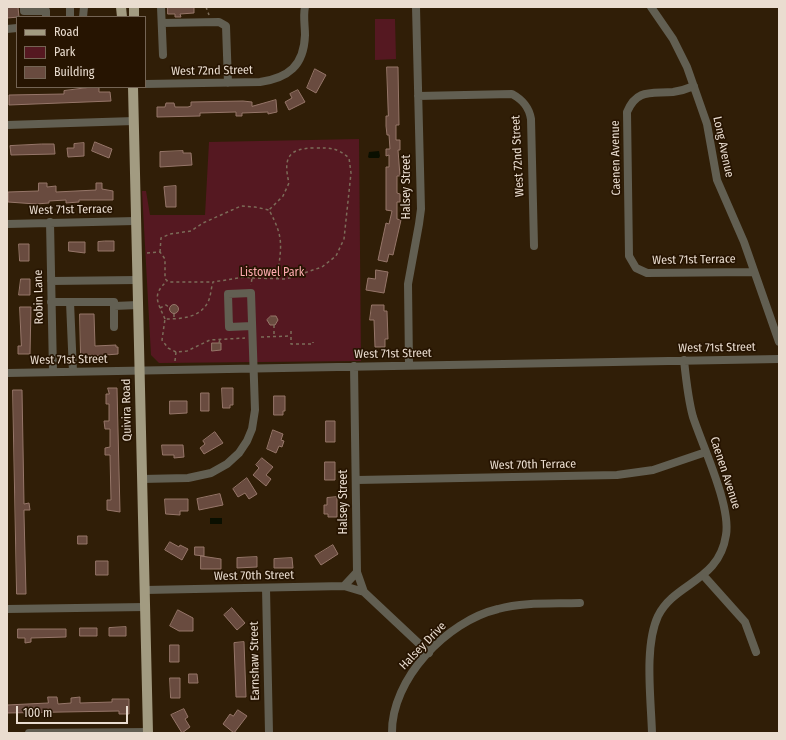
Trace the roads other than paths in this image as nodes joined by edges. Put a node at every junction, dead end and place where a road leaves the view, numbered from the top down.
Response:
1 (24, 7) edge
2 (161, 7) edge
3 (305, 7) edge
4 (416, 7) edge
5 (651, 7) edge
6 (46, 12) edge
7 (162, 23) junction
8 (163, 55) dead end
9 (228, 83) junction
10 (146, 84) edge
11 (694, 86) junction
12 (133, 88) edge
13 (418, 96) junction
14 (134, 121) junction
15 (7, 125) edge
16 (135, 221) junction
17 (50, 222) junction
18 (7, 224) edge
19 (534, 246) dead end
20 (636, 268) joint
21 (754, 272) junction
22 (137, 280) junction
23 (51, 281) junction
24 (52, 302) junction
25 (70, 302) junction
26 (138, 305) junction
27 (114, 306) junction
28 (252, 326) junction
29 (114, 327) dead end
30 (779, 342) edge
31 (779, 359) edge
32 (684, 360) junction
33 (409, 365) junction
34 (354, 366) junction
35 (254, 368) junction
36 (140, 370) junction
37 (53, 372) junction
38 (73, 372) junction
39 (7, 373) edge
40 (706, 452) junction
41 (142, 479) junction
42 (357, 480) junction
43 (357, 572) junction
44 (704, 575) junction
45 (344, 586) junction
46 (266, 588) junction
47 (145, 590) junction
48 (364, 592) junction
49 (580, 603) dead end
50 (145, 607) junction
51 (7, 609) edge
52 (756, 652) dead end
53 (429, 653) junction
54 (148, 732) edge
55 (29, 733) edge
56 (268, 733) edge
57 (392, 733) edge
58 (652, 733) edge

1 - 6 street
2 - 7 street
3 - 9 street, West 72nd Street
4 - 13 street, Halsey Street
5 - 11 street, Long Avenue
7 - 8 street
7 - 9 street
9 - 10 street, West 72nd Street
11 - 20 street, Caenen Avenue
11 - 21 street, Long Avenue
12 - 14 main road, Quivira Road
13 - 19 street, West 72nd Street
13 - 33 street, Halsey Street
14 - 15 street
14 - 16 main road, Quivira Road
16 - 17 street, West 71st Terrace
16 - 22 main road, Quivira Road
17 - 18 street, West 71st Terrace
17 - 23 street, Robin Lane
20 - 21 street, West 71st Terrace
21 - 30 street, Long Avenue
22 - 23 street
22 - 26 main road, Quivira Road
23 - 24 street, Robin Lane
24 - 25 street
24 - 37 street, Robin Lane
25 - 27 street
25 - 38 street
26 - 27 street
26 - 36 main road, Quivira Road
27 - 29 street
28 - 28 street
28 - 35 street
31 - 32 street, West 71st Street
32 - 33 street, West 71st Street
32 - 40 street, Caenen Avenue
33 - 34 street, West 71st Street
34 - 35 street, West 71st Street
34 - 42 street, Halsey Street
35 - 36 street, West 71st Street
35 - 41 street
36 - 38 street, West 71st Street
36 - 41 main road, Quivira Road
37 - 38 street, West 71st Street
37 - 39 street, West 71st Street
40 - 42 street, West 70th Terrace
40 - 44 street, Caenen Avenue
41 - 47 main road, Quivira Road
42 - 43 street, Halsey Street
43 - 45 street
43 - 48 street, West 70th Street
44 - 52 street
44 - 58 street, Caenen Avenue
45 - 46 street, West 70th Street
45 - 48 street, West 70th Street
46 - 47 street, West 70th Street
46 - 56 street, Earnshaw Street
47 - 50 main road, Quivira Road
48 - 53 street, West 70th Street
49 - 53 street, Halsey Drive
50 - 51 street
50 - 54 main road, Quivira Road
53 - 57 street, Halsey Drive
54 - 55 street

